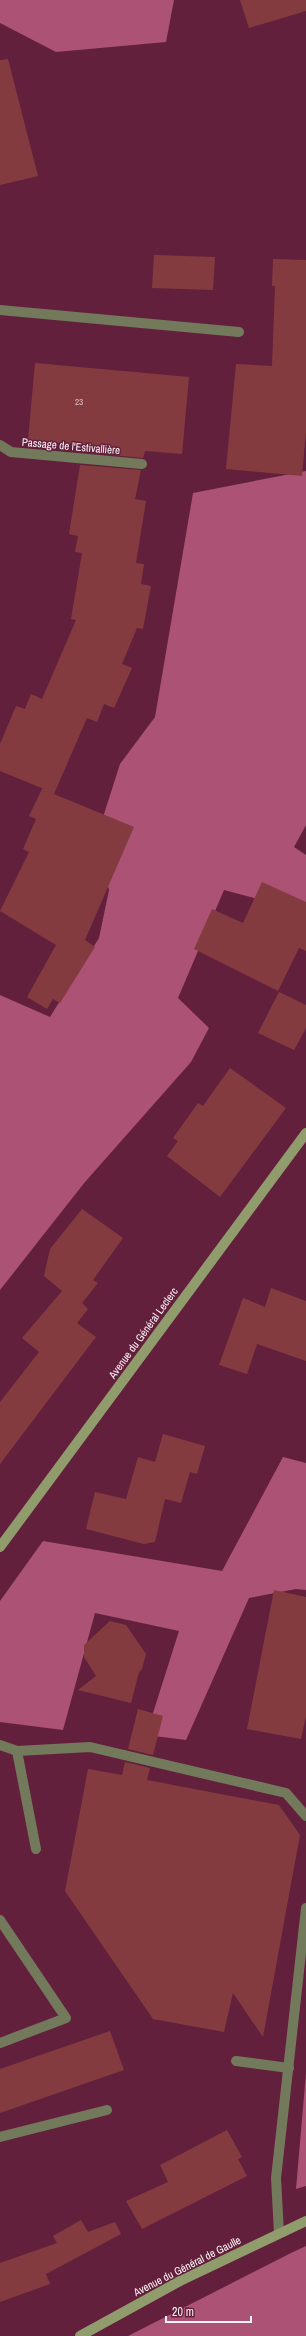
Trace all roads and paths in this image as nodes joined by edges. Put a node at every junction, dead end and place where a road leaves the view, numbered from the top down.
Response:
1 (0, 310) edge
2 (239, 332) dead end
3 (0, 445) edge
4 (142, 464) dead end
5 (306, 1133) edge
6 (0, 1547) edge
7 (0, 1745) edge
8 (17, 1751) junction
9 (306, 1816) edge
10 (36, 1849) dead end
11 (306, 1908) edge
12 (0, 1920) edge
13 (0, 2043) edge
14 (236, 2061) dead end
15 (289, 2068) junction
16 (107, 2110) dead end
17 (0, 2137) edge
18 (306, 2221) edge
19 (282, 2232) junction
20 (80, 2336) edge

1 - 2 lane
3 - 4 lane, Passage de l'Estivallière
5 - 6 main road, Avenue du Général Leclerc
7 - 8 lane
8 - 9 lane
8 - 10 lane
11 - 15 lane
12 - 13 lane
14 - 15 lane
15 - 19 lane
16 - 17 lane
18 - 19 main road, Avenue du Général de Gaulle
19 - 20 main road, Avenue du Général de Gaulle

